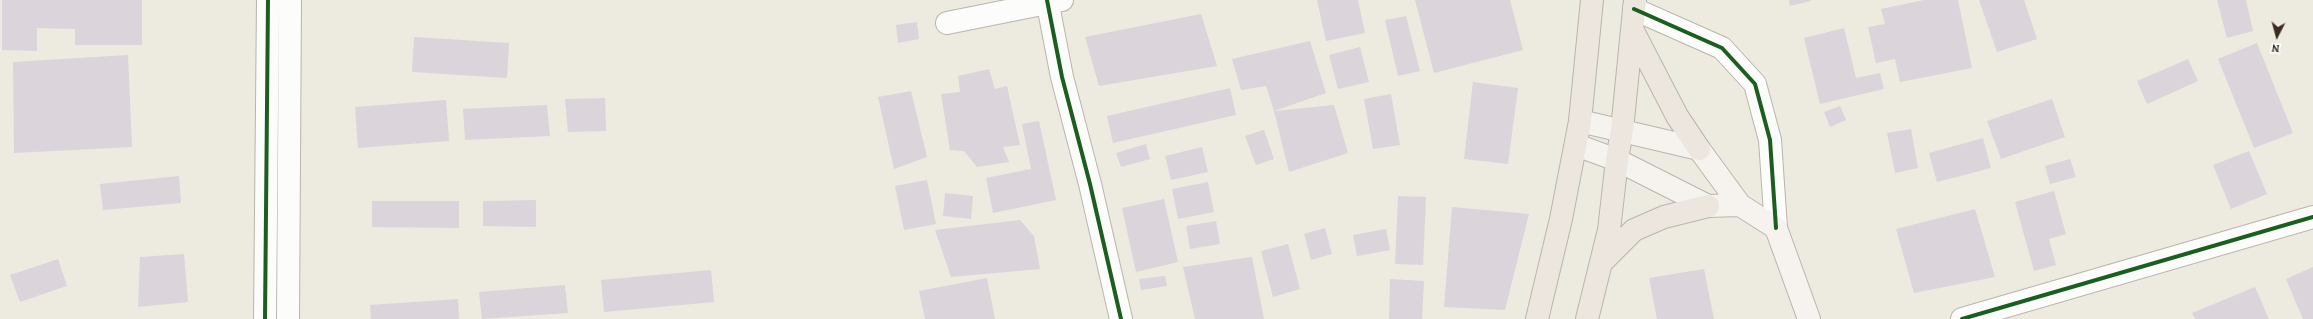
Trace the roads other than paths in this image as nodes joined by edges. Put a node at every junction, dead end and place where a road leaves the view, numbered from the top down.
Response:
1 (268, 0) edge
2 (290, 0) edge
3 (1592, 0) edge
4 (1052, 1) edge
5 (1634, 5) edge
6 (946, 23) dead end
7 (1633, 31) junction
8 (1580, 122) junction
9 (1622, 130) junction
10 (1576, 145) junction
11 (1699, 149) junction
12 (1617, 160) junction
13 (1740, 204) junction
14 (1708, 206) junction
15 (2313, 217) edge
16 (1776, 228) junction
17 (1601, 263) junction
18 (265, 319) edge
19 (288, 319) edge
20 (1121, 319) edge
21 (1537, 319) edge
22 (1587, 319) edge
23 (1809, 319) edge
24 (1962, 319) edge

1 - 18 street
2 - 19 street
3 - 8 main road
4 - 6 street
4 - 20 street
5 - 7 main road
5 - 16 street
7 - 9 main road
7 - 11 main road
8 - 9 main road
8 - 10 main road
9 - 11 main road
9 - 12 main road
10 - 12 main road
10 - 21 main road
11 - 13 main road
12 - 14 main road
12 - 17 main road
13 - 14 main road
13 - 16 main road
14 - 17 main road
15 - 24 street
16 - 23 main road
17 - 22 main road

